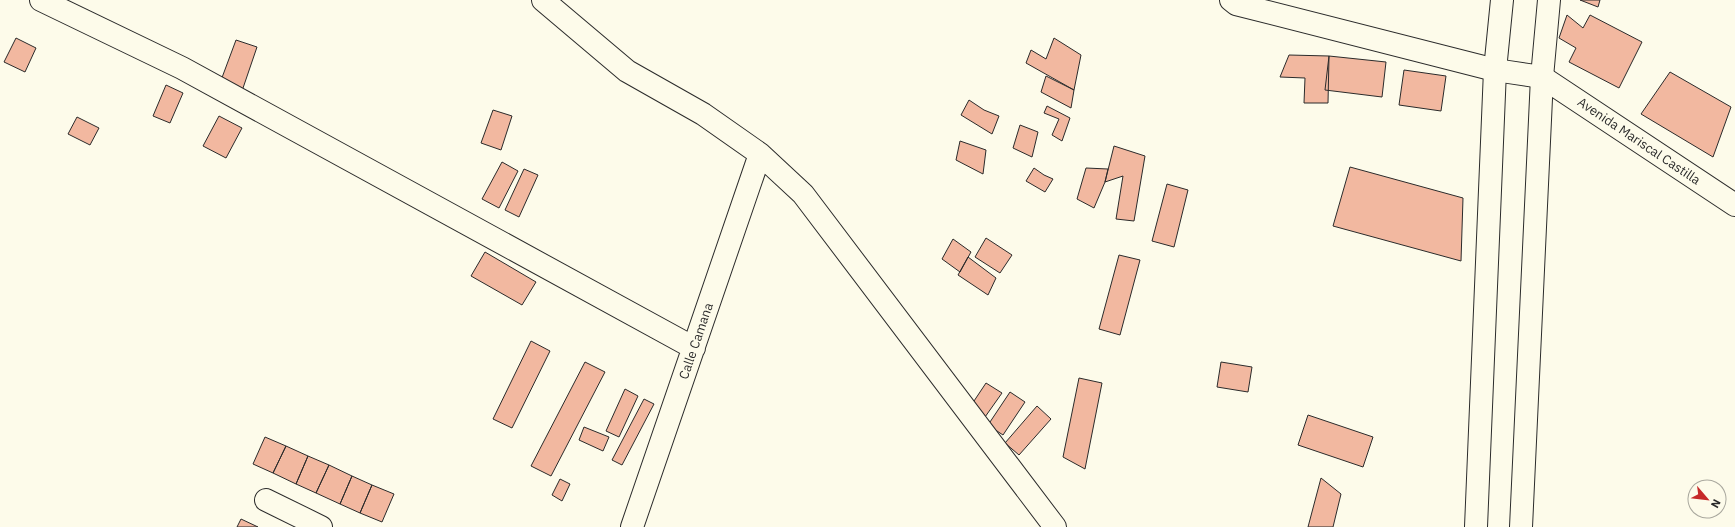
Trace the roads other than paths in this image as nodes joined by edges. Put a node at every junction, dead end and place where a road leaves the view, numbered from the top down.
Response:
1 (41, 0) edge
2 (543, 0) edge
3 (1231, 0) edge
4 (1502, 0) edge
5 (1549, 0) edge
6 (1495, 70) junction
7 (1542, 78) junction
8 (760, 154) junction
9 (1735, 205) edge
10 (694, 348) junction
11 (266, 500) dead end
12 (321, 527) edge
13 (632, 527) edge
14 (1055, 527) edge
15 (1476, 527) edge
16 (1521, 527) edge

1 - 10 street
2 - 8 street
3 - 6 street
4 - 6 street
5 - 7 street
6 - 7 street
6 - 15 street
7 - 9 street, Avenida Mariscal Castilla
7 - 16 street
8 - 10 street, Calle Camana
8 - 14 street
10 - 13 street, Calle Camana
11 - 12 street

